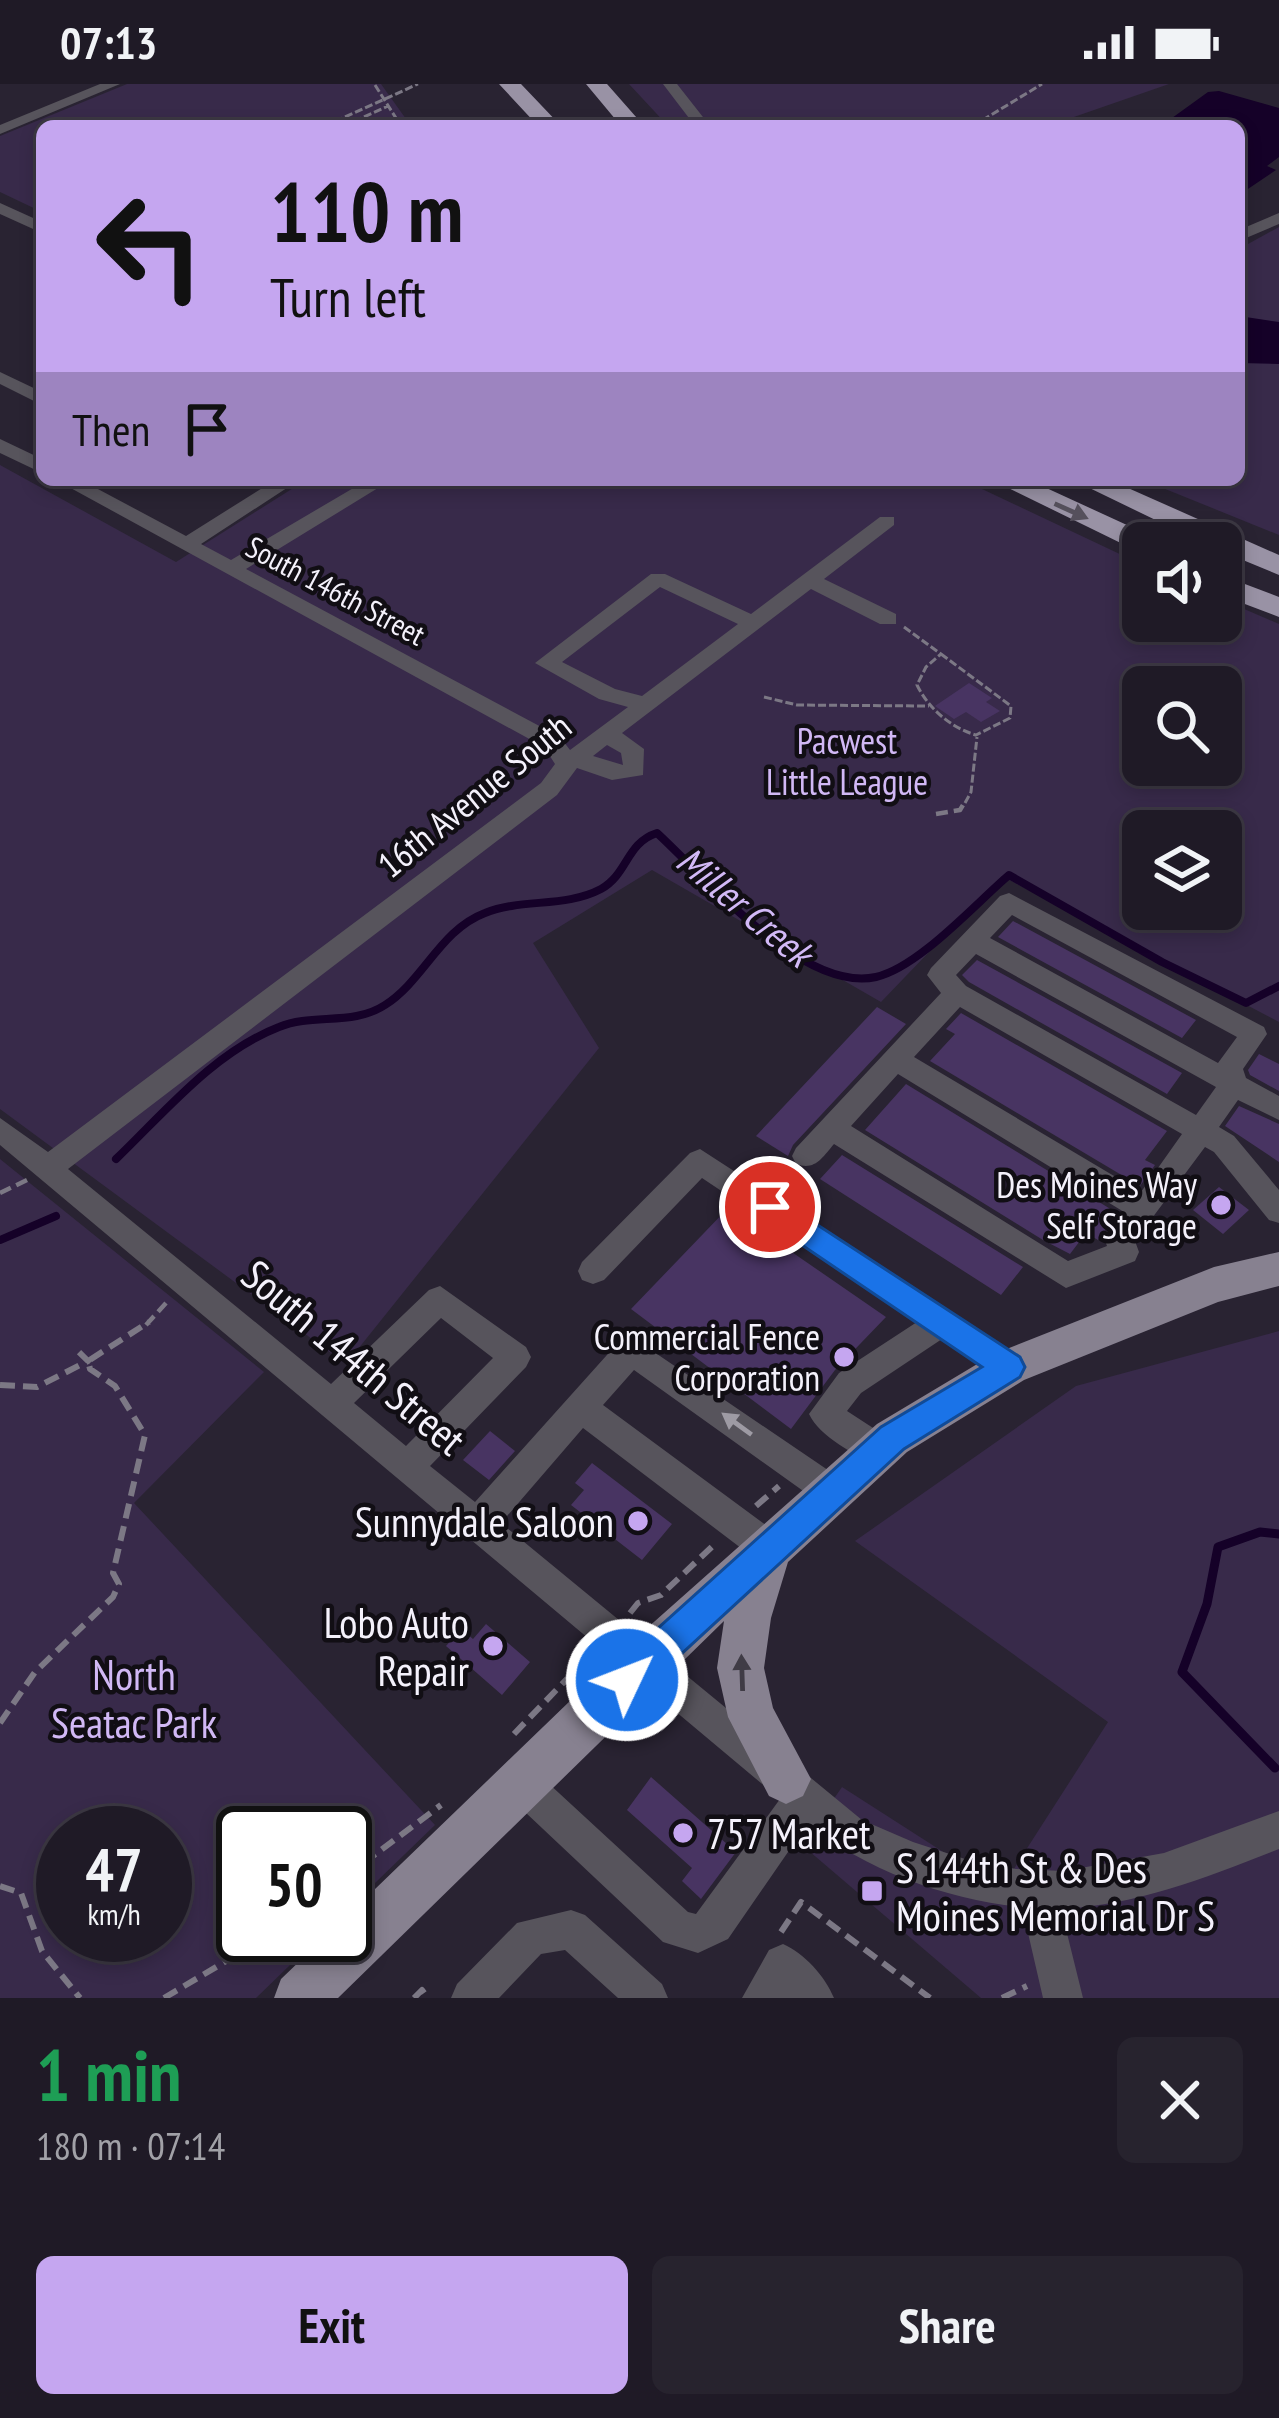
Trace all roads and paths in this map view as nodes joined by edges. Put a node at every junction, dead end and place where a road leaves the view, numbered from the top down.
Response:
1 (113, 84) edge
2 (418, 84) edge
3 (509, 84) edge
4 (596, 84) edge
5 (670, 84) edge
6 (1042, 84) edge
7 (375, 85) edge
8 (388, 106) junction
9 (339, 120) edge
10 (357, 120) edge
11 (397, 120) edge
12 (544, 120) edge
13 (628, 120) edge
14 (698, 120) edge
15 (983, 120) edge
16 (0, 130) edge
17 (0, 208) edge
18 (1279, 218) edge
19 (36, 225) edge
20 (1245, 233) edge
21 (0, 377) edge
22 (36, 396) edge
23 (0, 445) edge
24 (36, 464) edge
25 (77, 486) edge
26 (280, 486) edge
27 (371, 486) edge
28 (1019, 486) edge
29 (1099, 486) edge
30 (1100, 486) edge
31 (887, 521) dead end
32 (1122, 533) edge
33 (188, 544) junction
34 (1279, 550) edge
35 (1279, 566) edge
36 (232, 568) junction
37 (1242, 576) edge
38 (809, 580) junction
39 (1279, 589) edge
40 (1242, 593) edge
41 (1279, 608) edge
42 (888, 619) joint
43 (753, 623) junction
44 (941, 654) junction
45 (764, 697) dead end
46 (645, 704) junction
47 (929, 706) junction
48 (607, 734) junction
49 (977, 737) junction
50 (572, 760) junction
51 (936, 814) dead end
52 (972, 940) junction
53 (957, 993) junction
54 (1253, 1034) junction
55 (1279, 1048) edge
56 (895, 1059) junction
57 (1234, 1084) junction
58 (1279, 1109) edge
59 (832, 1128) junction
60 (0, 1129) edge
61 (1201, 1131) junction
62 (806, 1156) dead end
63 (49, 1167) junction
64 (1144, 1209) junction
65 (1279, 1211) edge
66 (1279, 1269) edge
67 (593, 1270) dead end
68 (186, 1281) junction
69 (943, 1322) junction
70 (74, 1347) dead end
71 (88, 1361) junction
72 (1009, 1367) junction
73 (0, 1385) edge
74 (333, 1403) junction
75 (581, 1408) junction
76 (878, 1450) junction
77 (409, 1466) junction
78 (832, 1492) junction
79 (478, 1522) junction
80 (770, 1549) junction
81 (645, 1662) junction
82 (570, 1677) dead end
83 (0, 1723) edge
84 (516, 1761) junction
85 (795, 1787) junction
86 (452, 1796) dead end
87 (1279, 1830) edge
88 (372, 1857) edge
89 (0, 1886) edge
90 (1037, 1891) junction
91 (776, 1940) dead end
92 (225, 1962) edge
93 (1048, 1991) edge
94 (80, 1998) edge
95 (164, 1998) edge
96 (301, 1998) edge
97 (415, 1998) edge
98 (428, 1998) edge
99 (471, 1998) edge
100 (648, 1998) edge
101 (762, 1998) edge
102 (814, 1998) edge
103 (931, 1998) edge
104 (1002, 1998) edge

1 - 16 street
2 - 9 path
3 - 12 highway
4 - 13 highway
5 - 14 street
6 - 15 path
7 - 8 path
8 - 10 path
8 - 11 path
17 - 19 street
18 - 20 street
21 - 22 street
23 - 24 street
25 - 33 street, South 146th Street
26 - 33 street
27 - 36 street
28 -> 32 highway
29 - 35 highway
30 - 34 highway
31 - 38 street, 16th Avenue South
33 - 36 street, South 146th Street
36 - 50 street, South 146th Street
37 - 39 highway
38 - 42 street
38 - 43 street, 16th Avenue South
40 - 41 highway
42 - 44 path
43 - 46 street, 16th Avenue South
43 - 46 street
44 - 47 path
44 - 49 path
45 - 47 path
46 - 48 street, 16th Avenue South
47 - 49 path
48 - 50 street, 16th Avenue South
48 - 50 street
49 - 51 path
50 - 63 street, 16th Avenue South
52 - 53 street
52 - 54 street
52 - 57 street
53 - 56 street
53 - 61 street
54 - 55 street
54 - 57 street
56 - 59 street
56 - 64 street
57 - 58 street
57 - 61 street
59 - 62 street
59 - 64 street
60 - 63 street, South 144th Street
61 - 64 street
61 - 65 street
63 - 68 street, South 144th Street
66 - 72 main road
67 - 69 street
68 - 71 path
68 - 74 street, South 144th Street
69 - 72 street
69 - 76 street
70 - 71 path
71 - 73 path
71 - 83 path
72 - 76 main road
74 - 77 street, South 144th Street
74 - 77 street
78 -> 75 street
75 - 79 street
75 - 80 street
76 - 78 main road
77 - 79 street, South 144th Street
78 - 80 main road
79 - 81 street, South 144th Street
80 - 81 main road
85 -> 80 main road
81 - 84 main road
81 - 85 street, South 144th Street
82 - 84 path
84 - 85 street
84 - 96 main road
85 - 90 street, South 144th Street
86 - 88 path
87 - 90 street, South 144th Street
89 - 94 path
90 - 93 street
91 - 103 path
92 - 95 path
93 - 104 path
97 - 98 path
99 - 100 street
101 - 102 street

